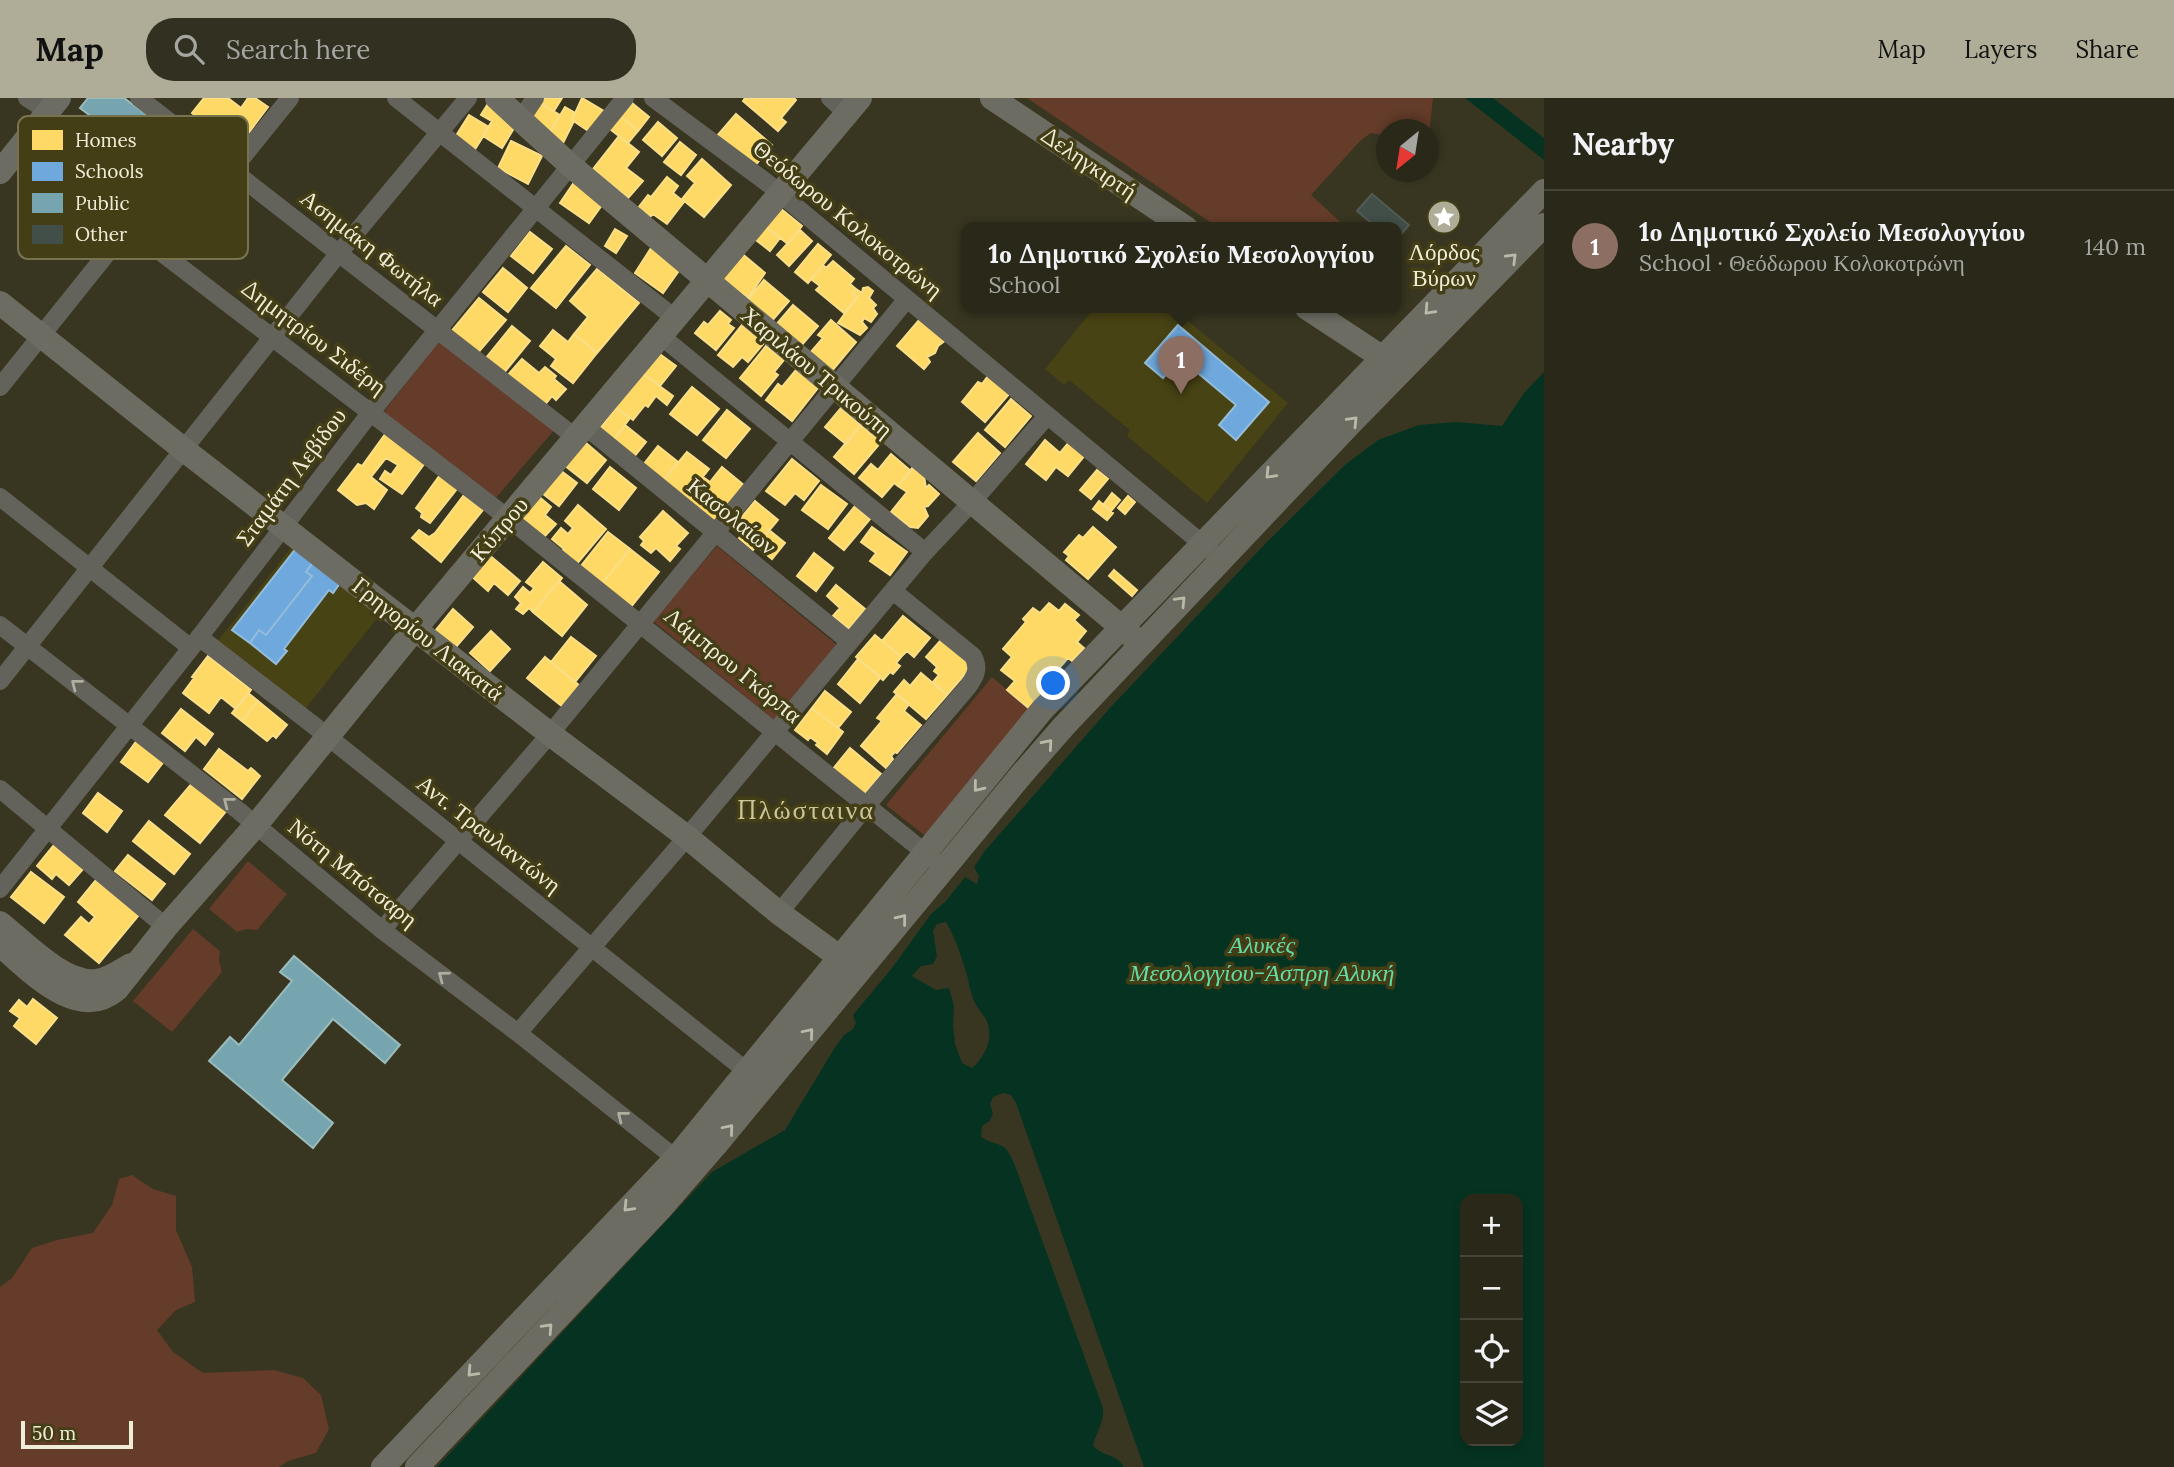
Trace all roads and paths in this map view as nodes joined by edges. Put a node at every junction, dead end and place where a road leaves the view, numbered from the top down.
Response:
1 (27, 98) edge
2 (139, 98) edge
3 (290, 98) edge
4 (396, 98) edge
5 (468, 98) edge
6 (497, 98) edge
7 (536, 98) edge
8 (625, 98) edge
9 (653, 98) edge
10 (992, 98) edge
11 (846, 103) edge
12 (54, 105) edge
13 (162, 116) edge
14 (521, 119) junction
15 (439, 132) junction
16 (18, 150) edge
17 (248, 150) edge
18 (571, 166) junction
19 (0, 172) edge
20 (248, 182) edge
21 (1544, 191) edge
22 (780, 194) junction
23 (536, 209) junction
24 (1177, 222) edge
25 (1544, 225) edge
26 (339, 253) junction
27 (102, 259) edge
28 (172, 259) edge
29 (708, 280) junction
30 (907, 299) junction
31 (0, 303) edge
32 (1315, 313) edge
33 (668, 328) junction
34 (437, 330) junction
35 (41, 335) junction
36 (273, 336) junction
37 (1383, 358) junction
38 (0, 387) edge
39 (836, 387) junction
40 (371, 412) junction
41 (1047, 416) junction
42 (580, 432) junction
43 (791, 443) junction
44 (183, 449) junction
45 (0, 497) edge
46 (972, 502) junction
47 (508, 518) junction
48 (284, 527) junction
49 (715, 534) junction
50 (1202, 544) junction
51 (925, 552) junction
52 (1222, 559) junction
53 (89, 567) junction
54 (893, 591) junction
55 (640, 622) junction
56 (0, 625) edge
57 (1121, 627) junction
58 (415, 629) junction
59 (850, 642) junction
60 (195, 643) junction
61 (1140, 643) junction
62 (27, 646) junction
63 (0, 681) edge
64 (130, 726) junction
65 (775, 731) junction
66 (550, 734) junction
67 (329, 737) junction
68 (0, 789) edge
69 (867, 805) junction
70 (256, 825) junction
71 (49, 828) junction
72 (687, 837) junction
73 (457, 841) junction
74 (935, 860) junction
75 (0, 889) edge
76 (779, 913) junction
77 (0, 923) edge
78 (166, 927) junction
79 (383, 930) junction
80 (0, 945) edge
81 (593, 946) junction
82 (849, 965) junction
83 (79, 989) junction
84 (518, 1033) junction
85 (756, 1078) junction
86 (684, 1165) junction
87 (383, 1467) edge
88 (417, 1467) edge

1 - 12 street
2 - 13 street, Ασημάκη Φωτήλα
3 - 17 street
4 - 15 street
5 - 15 street
6 - 14 street, Χαριλάου Τρικούπη
7 - 14 street
8 - 18 street, Σταμάτη Λεβίδου
9 - 22 street, Θεόδωρου Κολοκοτρώνη
10 - 24 street, Δεληγκιρτή
11 - 22 street, Κύπρου
14 - 18 street, Χαριλάου Τρικούπη
15 - 23 street
15 - 26 street
16 - 19 street
18 - 23 street, Σταμάτη Λεβίδου
18 - 29 street, Χαριλάου Τρικούπη
20 - 26 street, Ασημάκη Φωτήλα
21 -> 37 street
22 - 29 street, Κύπρου
22 - 30 street, Θεόδωρου Κολοκοτρώνη
23 - 33 street
23 - 34 street, Σταμάτη Λεβίδου
52 -> 25 street
26 - 34 street, Ασημάκη Φωτήλα
26 - 36 street
27 - 35 street
28 - 36 street, Δημητρίου Σιδέρη
29 - 33 street, Κύπρου
29 - 39 street, Χαριλάου Τρικούπη
30 - 39 street
30 - 41 street, Θεόδωρου Κολοκοτρώνη
31 - 35 street, Γρηγορίου Λιακατά
32 - 37 street
33 - 42 street, Κύπρου
33 - 43 street
34 - 40 street, Σταμάτη Λεβίδου
34 - 42 street, Ασημάκη Φωτήλα
35 - 38 street
35 - 44 street, Γρηγορίου Λιακατά
36 - 40 street, Δημητρίου Σιδέρη
36 - 44 street
37 -> 50 street
39 - 43 street
39 - 46 street, Χαριλάου Τρικούπη
40 - 47 street, Δημητρίου Σιδέρη
40 - 48 street, Σταμάτη Λεβίδου
41 - 46 street
41 - 50 street, Θεόδωρου Κολοκοτρώνη
42 - 47 street, Κύπρου
42 - 49 street, Κασολαίων
43 - 49 street
43 - 51 street
44 - 48 street, Γρηγορίου Λιακατά
44 - 53 street
45 - 53 street, Αντ. Τραυλαντώνη
46 - 51 street
46 - 57 street, Χαριλάου Τρικούπη
47 - 55 street, Λάμπρου Γκόρπα
47 - 58 street, Κύπρου
48 - 58 street, Γρηγορίου Λιακατά
48 - 60 street, Σταμάτη Λεβίδου
49 - 55 street
49 - 59 street, Κασολαίων
50 - 52 street, Θεόδωρου Κολοκοτρώνη
50 - 57 street
51 - 54 street
61 -> 52 street
53 - 60 street, Αντ. Τραυλαντώνη
53 - 62 street
54 - 59 street
54 - 69 street
55 - 65 street, Λάμπρου Γκόρπα
55 - 66 street
56 - 62 street, Νότη Μπότσαρη
57 - 61 street, Χαριλάου Τρικούπη
57 -> 74 street
58 - 66 street, Γρηγορίου Λιακατά
58 - 67 street, Κύπρου
59 - 65 street
60 - 64 street, Σταμάτη Λεβίδου
60 - 67 street, Αντ. Τραυλαντώνη
74 -> 61 street
62 - 63 street
64 -> 62 street, Νότη Μπότσαρη
70 -> 64 street, Νότη Μπότσαρη
64 - 71 street, Σταμάτη Λεβίδου
65 - 69 street, Λάμπρου Γκόρπα
65 - 72 street
66 - 72 street, Γρηγορίου Λιακατά
66 - 73 street
67 - 70 street, Κύπρου
67 - 73 street, Αντ. Τραυλαντώνη
68 - 71 street
69 - 74 street, Λάμπρου Γκόρπα
69 - 76 street
70 - 78 street, Κύπρου
70 - 79 street, Νότη Μπότσαρη
71 - 75 street, Σταμάτη Λεβίδου
71 - 78 street
72 - 76 street, Γρηγορίου Λιακατά
72 - 81 street
73 - 79 street
73 - 81 street, Αντ. Τραυλαντώνη
74 - 82 street
76 - 82 street, Γρηγορίου Λιακατά
77 - 83 street
78 - 83 street, Κύπρου
84 -> 79 street, Νότη Μπότσαρη
80 - 83 street
81 - 84 street
81 - 85 street, Αντ. Τραυλαντώνη
82 - 85 street
86 -> 84 street, Νότη Μπότσαρη
85 - 86 street
86 -> 87 street
88 -> 86 street

